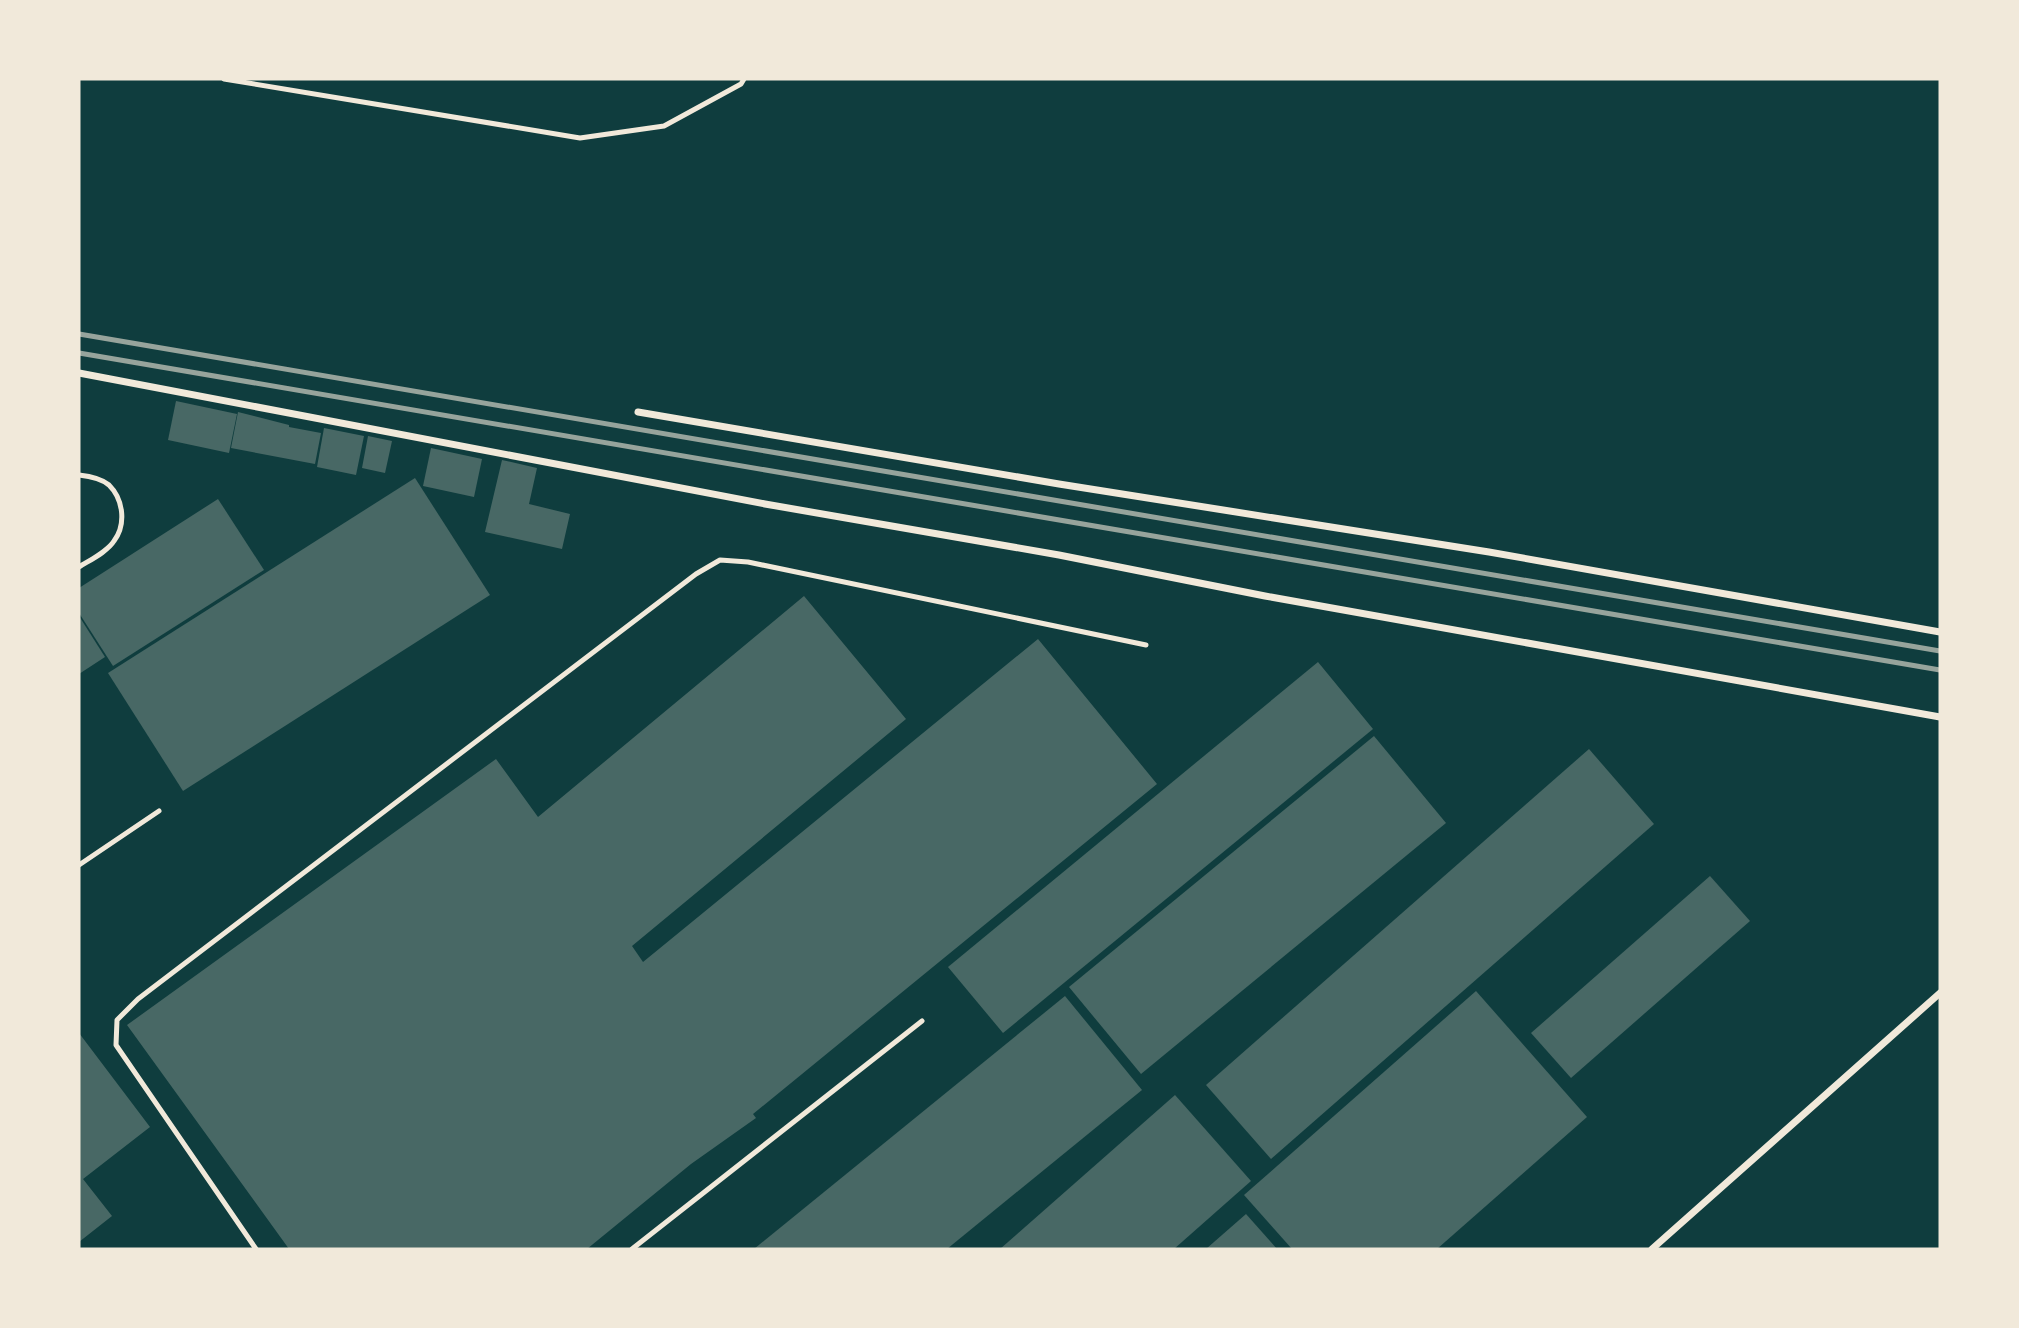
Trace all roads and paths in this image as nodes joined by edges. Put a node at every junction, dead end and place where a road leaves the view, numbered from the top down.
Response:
1 (224, 79) edge
2 (744, 79) edge
3 (79, 373) edge
4 (638, 412) dead end
5 (79, 475) edge
6 (79, 567) edge
7 (1940, 632) edge
8 (1146, 645) dead end
9 (1940, 717) edge
10 (159, 811) dead end
11 (79, 865) edge
12 (1940, 993) edge
13 (922, 1021) dead end
14 (256, 1249) edge
15 (632, 1249) edge
16 (1652, 1249) edge

1 - 2 lane
3 - 9 street
4 - 7 street
5 - 6 lane
8 - 14 lane
10 - 11 lane
12 - 16 street
13 - 15 lane

